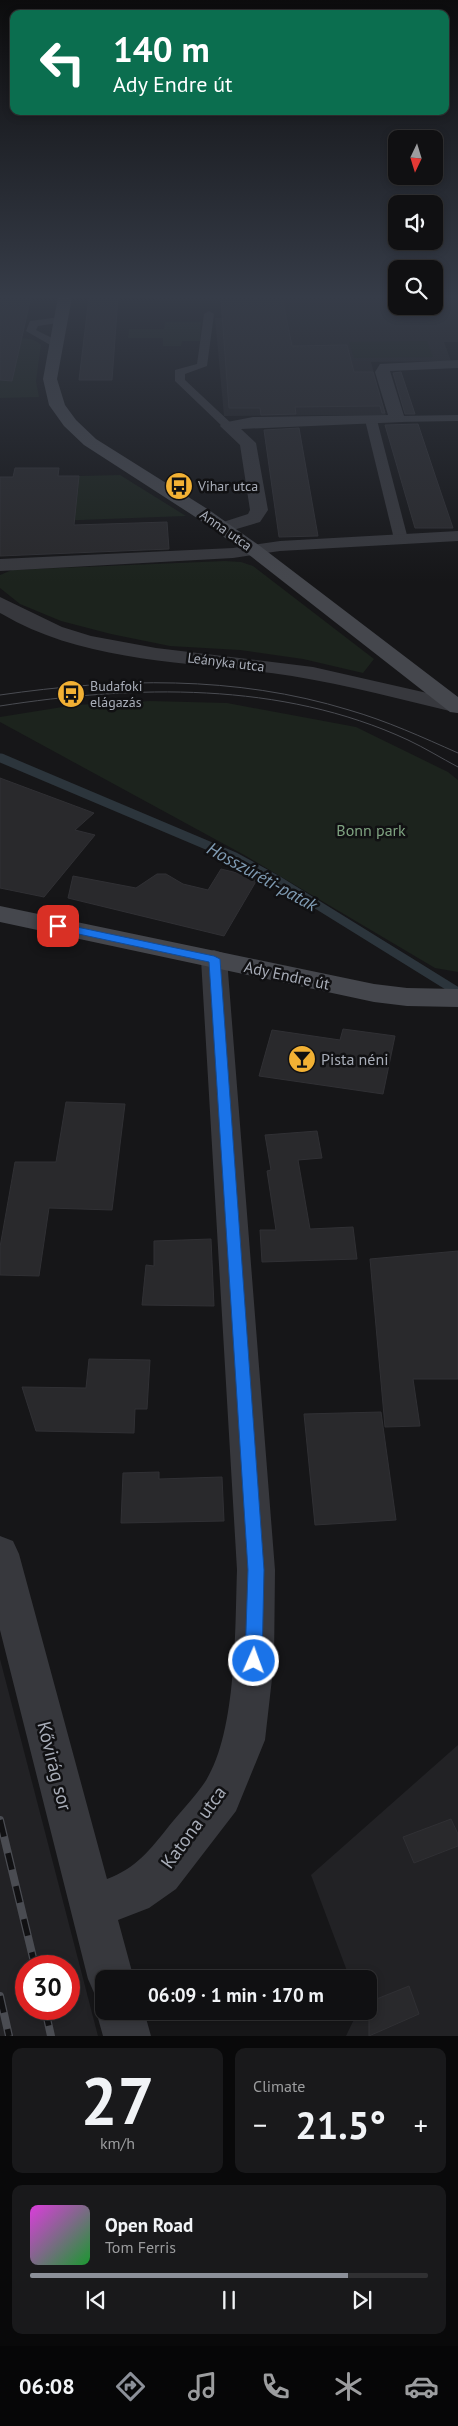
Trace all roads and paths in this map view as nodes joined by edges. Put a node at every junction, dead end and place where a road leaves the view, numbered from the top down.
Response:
1 (53, 392) edge
2 (192, 392) edge
3 (201, 392) edge
4 (388, 392) edge
5 (201, 400) junction
6 (458, 418) edge
7 (397, 419) junction
8 (371, 420) junction
9 (228, 426) junction
10 (223, 528) junction
11 (458, 536) edge
12 (401, 539) junction
13 (254, 550) junction
14 (0, 564) edge
15 (0, 603) edge
16 (458, 707) edge
17 (0, 914) edge
18 (214, 959) junction
19 (458, 998) edge
20 (0, 1554) edge
21 (92, 1907) junction
22 (109, 1970) edge
23 (123, 2020) edge
24 (127, 2036) edge

1 - 10 street, Anna utca
2 - 5 lane
3 - 5 lane
4 - 7 street
5 - 9 lane
6 - 7 lane
7 - 8 street
8 - 9 street
8 - 12 lane
9 - 10 street
10 - 13 street, Anna utca
11 - 12 street
12 - 13 street
13 - 14 street
13 - 16 street, Anna utca
15 - 16 street, Leányka utca
17 - 18 street, Ady Endre út
18 - 19 street, Ady Endre út
18 - 21 street, Katona utca
20 - 21 street, Kővirág sor
21 - 22 street, Kővirág sor
23 - 24 street

